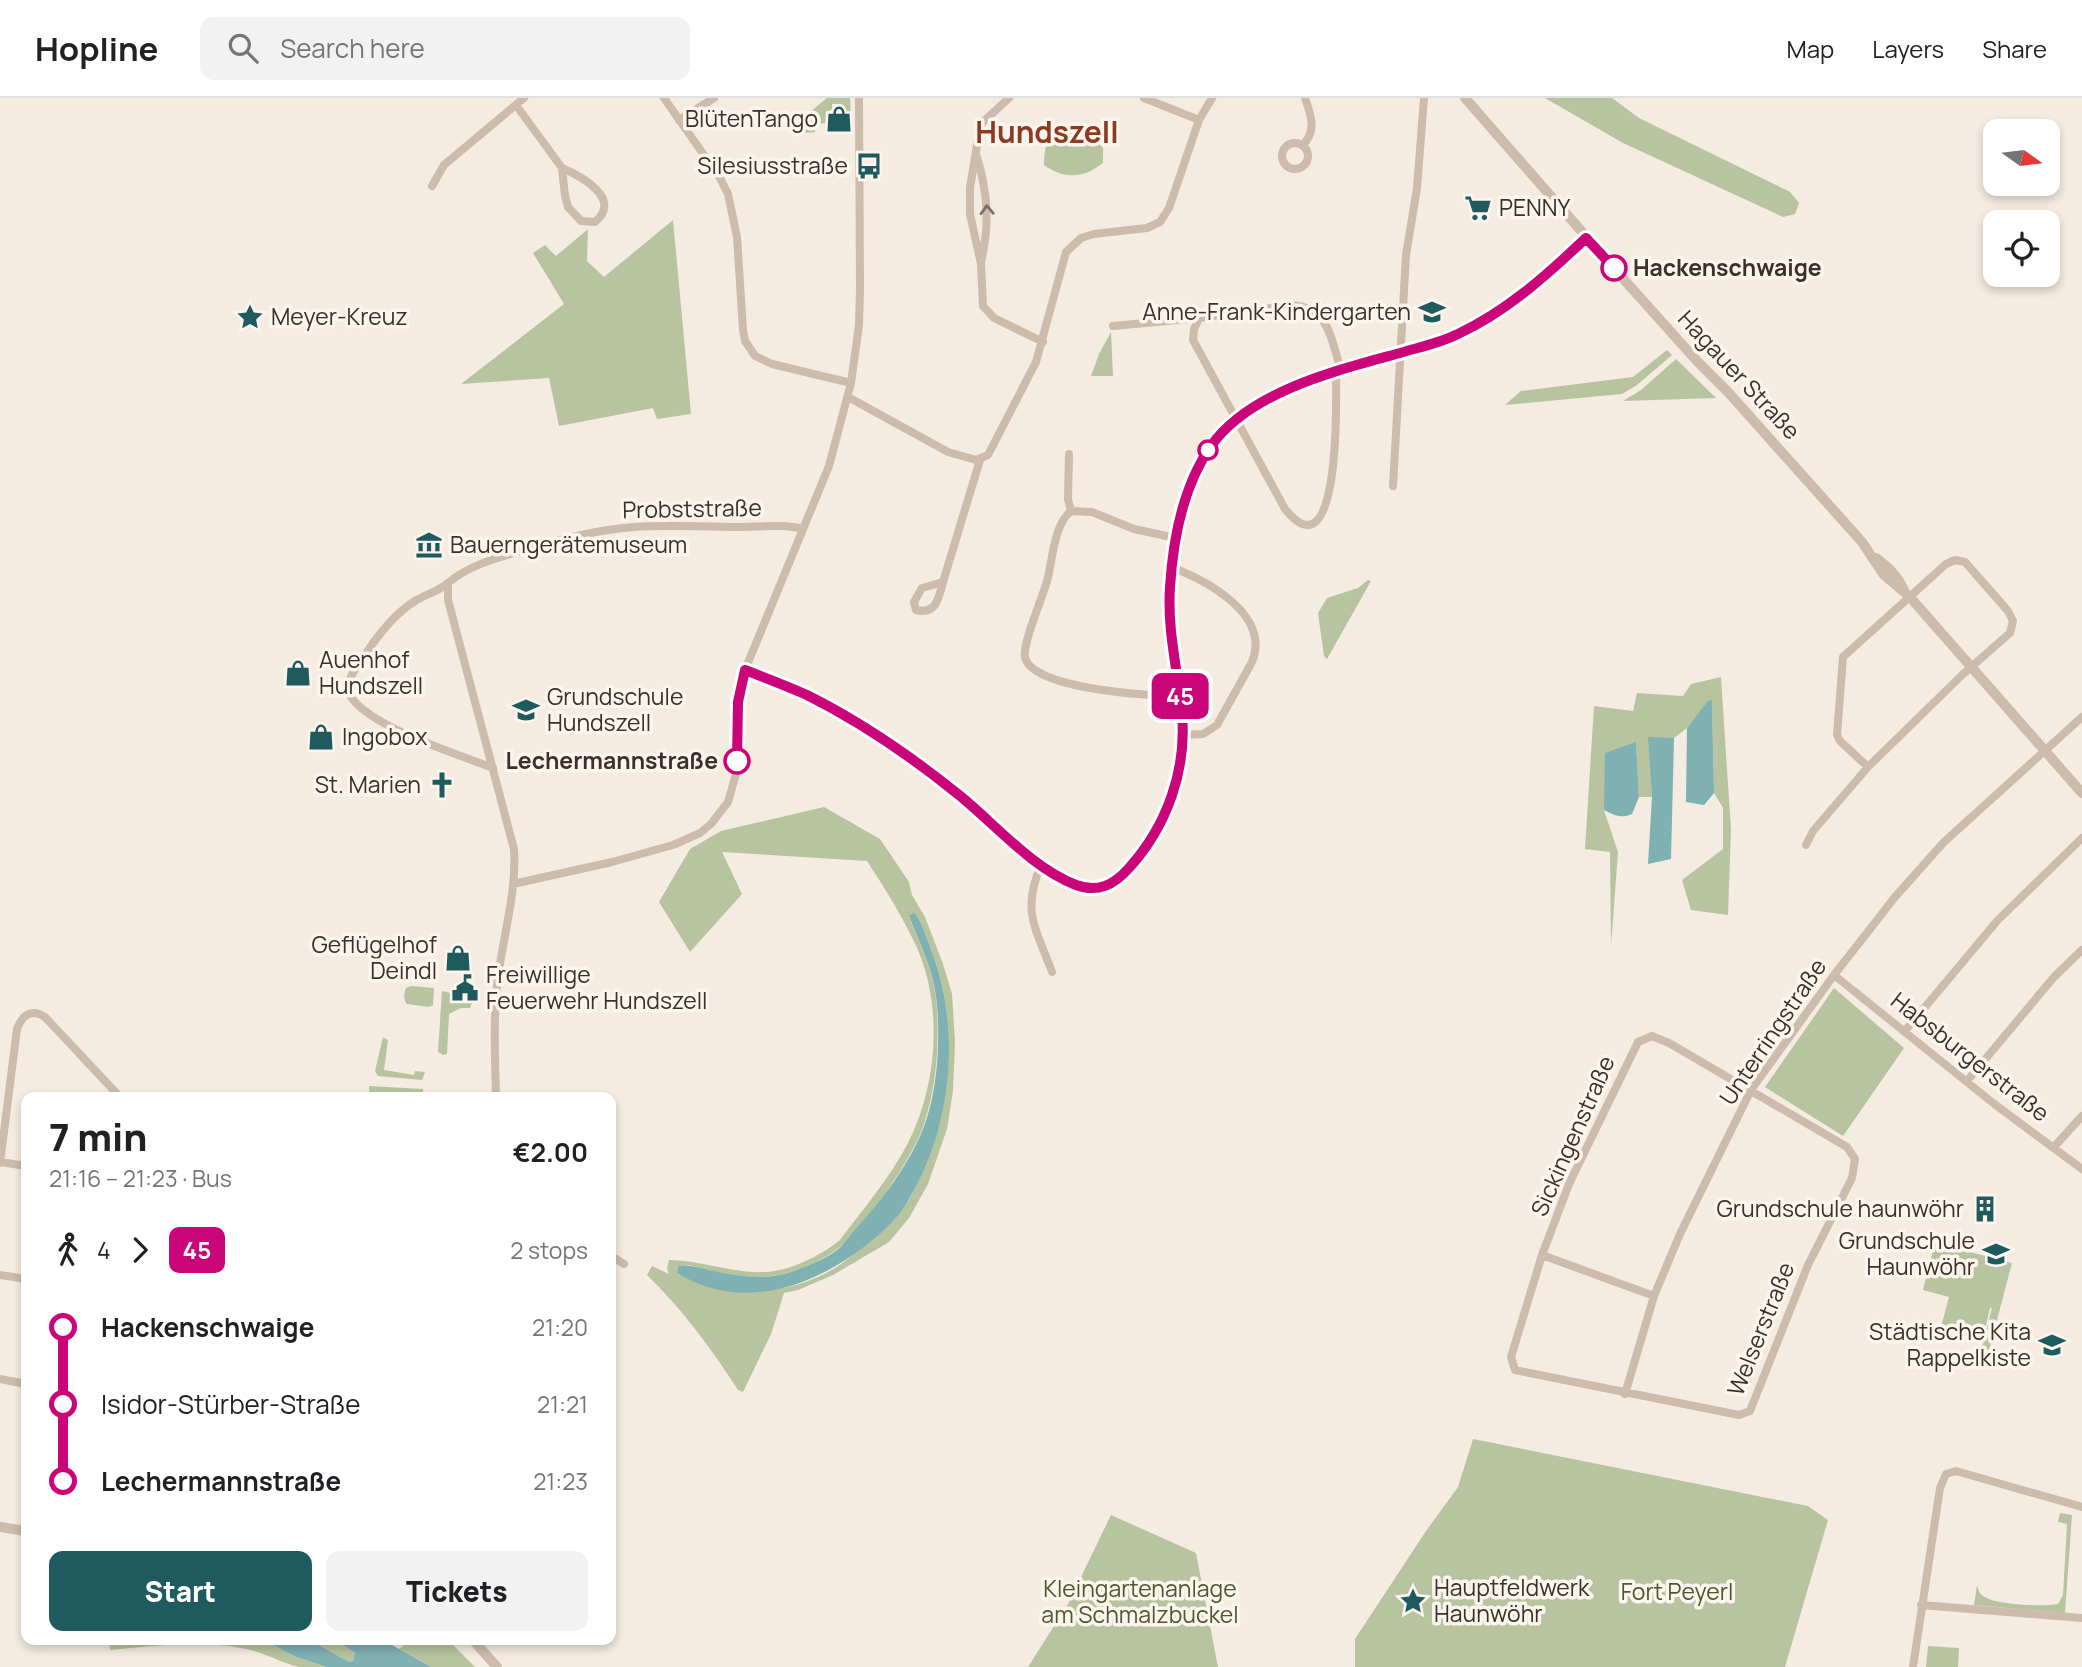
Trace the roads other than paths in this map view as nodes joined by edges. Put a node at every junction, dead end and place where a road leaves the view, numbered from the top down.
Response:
1 (524, 98) edge
2 (664, 98) edge
3 (714, 98) edge
4 (859, 98) edge
5 (1009, 98) edge
6 (1144, 98) edge
7 (1212, 98) edge
8 (1305, 98) edge
9 (1424, 98) edge
10 (1465, 98) edge
11 (516, 105) junction
12 (680, 120) junction
13 (1199, 120) junction
14 (1303, 145) dead end
15 (976, 155) junction
16 (562, 167) junction
17 (432, 186) dead end
18 (1586, 238) junction
19 (981, 264) junction
20 (1199, 318) junction
21 (1112, 326) dead end
22 (1043, 342) junction
23 (1400, 353) junction
24 (1339, 370) junction
25 (851, 383) junction
26 (848, 397) junction
27 (1235, 419) junction
28 (1069, 454) dead end
29 (980, 460) junction
30 (1393, 485) dead end
31 (1071, 511) junction
32 (803, 529) junction
33 (1176, 538) junction
34 (1171, 567) junction
35 (943, 582) dead end
36 (448, 583) junction
37 (1907, 594) junction
38 (1972, 667) junction
39 (745, 670) junction
40 (1180, 695) junction
41 (2082, 717) edge
42 (1183, 735) junction
43 (2044, 750) junction
44 (1868, 766) junction
45 (493, 768) junction
46 (2082, 793) edge
47 (2082, 838) edge
48 (1806, 845) dead end
49 (1041, 865) junction
50 (513, 884) junction
51 (2082, 950) edge
52 (1052, 972) dead end
53 (1834, 975) junction
54 (1905, 1031) junction
55 (1967, 1081) junction
56 (1751, 1090) junction
57 (115, 1092) edge
58 (496, 1092) edge
59 (2082, 1116) edge
60 (2054, 1147) junction
61 (0, 1163) edge
62 (21, 1165) edge
63 (2082, 1168) edge
64 (1542, 1255) junction
65 (616, 1259) edge
66 (624, 1264) dead end
67 (0, 1275) edge
68 (21, 1278) edge
69 (1654, 1296) junction
70 (1515, 1370) joint
71 (0, 1379) edge
72 (21, 1383) edge
73 (1625, 1394) junction
74 (2082, 1507) edge
75 (0, 1527) edge
76 (21, 1530) edge
77 (1921, 1605) junction
78 (2082, 1618) edge
79 (477, 1645) edge
80 (497, 1667) edge
81 (1913, 1667) edge

1 - 11 street
2 - 12 street
3 - 12 street
4 - 25 street
5 - 15 street
6 - 13 street
7 - 13 street
8 - 14 street
9 - 23 street
10 - 18 street, Hagauer Straße
11 - 16 street
11 - 17 street
12 - 25 street
13 - 22 street
15 - 19 street
19 -> 15 street
16 - 16 street
18 - 23 street
18 - 37 street, Hagauer Straße
19 - 22 street
20 - 21 street
20 - 24 street
20 - 27 street
22 - 29 street
23 - 24 street
23 - 30 street
24 - 27 street
24 - 27 street
25 - 26 street
26 - 29 street
26 - 32 street
27 - 33 street
28 - 31 street
29 - 35 street
31 - 33 street
31 - 40 street
32 - 36 street, Probststraße
32 - 39 street
33 - 34 street
34 - 40 street
34 - 42 street
36 - 45 street
36 - 45 street, Probststraße
37 - 38 street, Hagauer Straße
37 - 38 street
37 - 44 street
38 - 43 street, Hagauer Straße
38 - 44 street
39 - 49 street
39 - 50 street
40 - 42 street
41 - 43 street, Unterringstraße
42 - 49 street
43 - 46 street, Hagauer Straße
43 - 53 street, Unterringstraße
44 - 48 street
45 - 50 street
47 - 54 street
49 - 52 street
50 - 58 street
51 - 55 street
53 - 54 street, Habsburgerstraße
53 - 56 street, Unterringstraße
54 - 55 street, Habsburgerstraße
55 - 60 street, Habsburgerstraße
56 - 64 street, Sickingenstraße
56 - 69 street, Unterringstraße
56 - 73 street, Welserstraße
57 - 61 street
59 - 60 street
60 - 63 street, Habsburgerstraße
61 - 62 street
64 - 69 street
64 - 70 street, Sickingenstraße
65 - 66 street
67 - 68 street
69 - 73 street, Unterringstraße
70 - 73 street, Welserstraße
71 - 72 street
74 - 77 street
75 - 76 street
77 - 78 street
77 - 81 street
79 - 80 street

